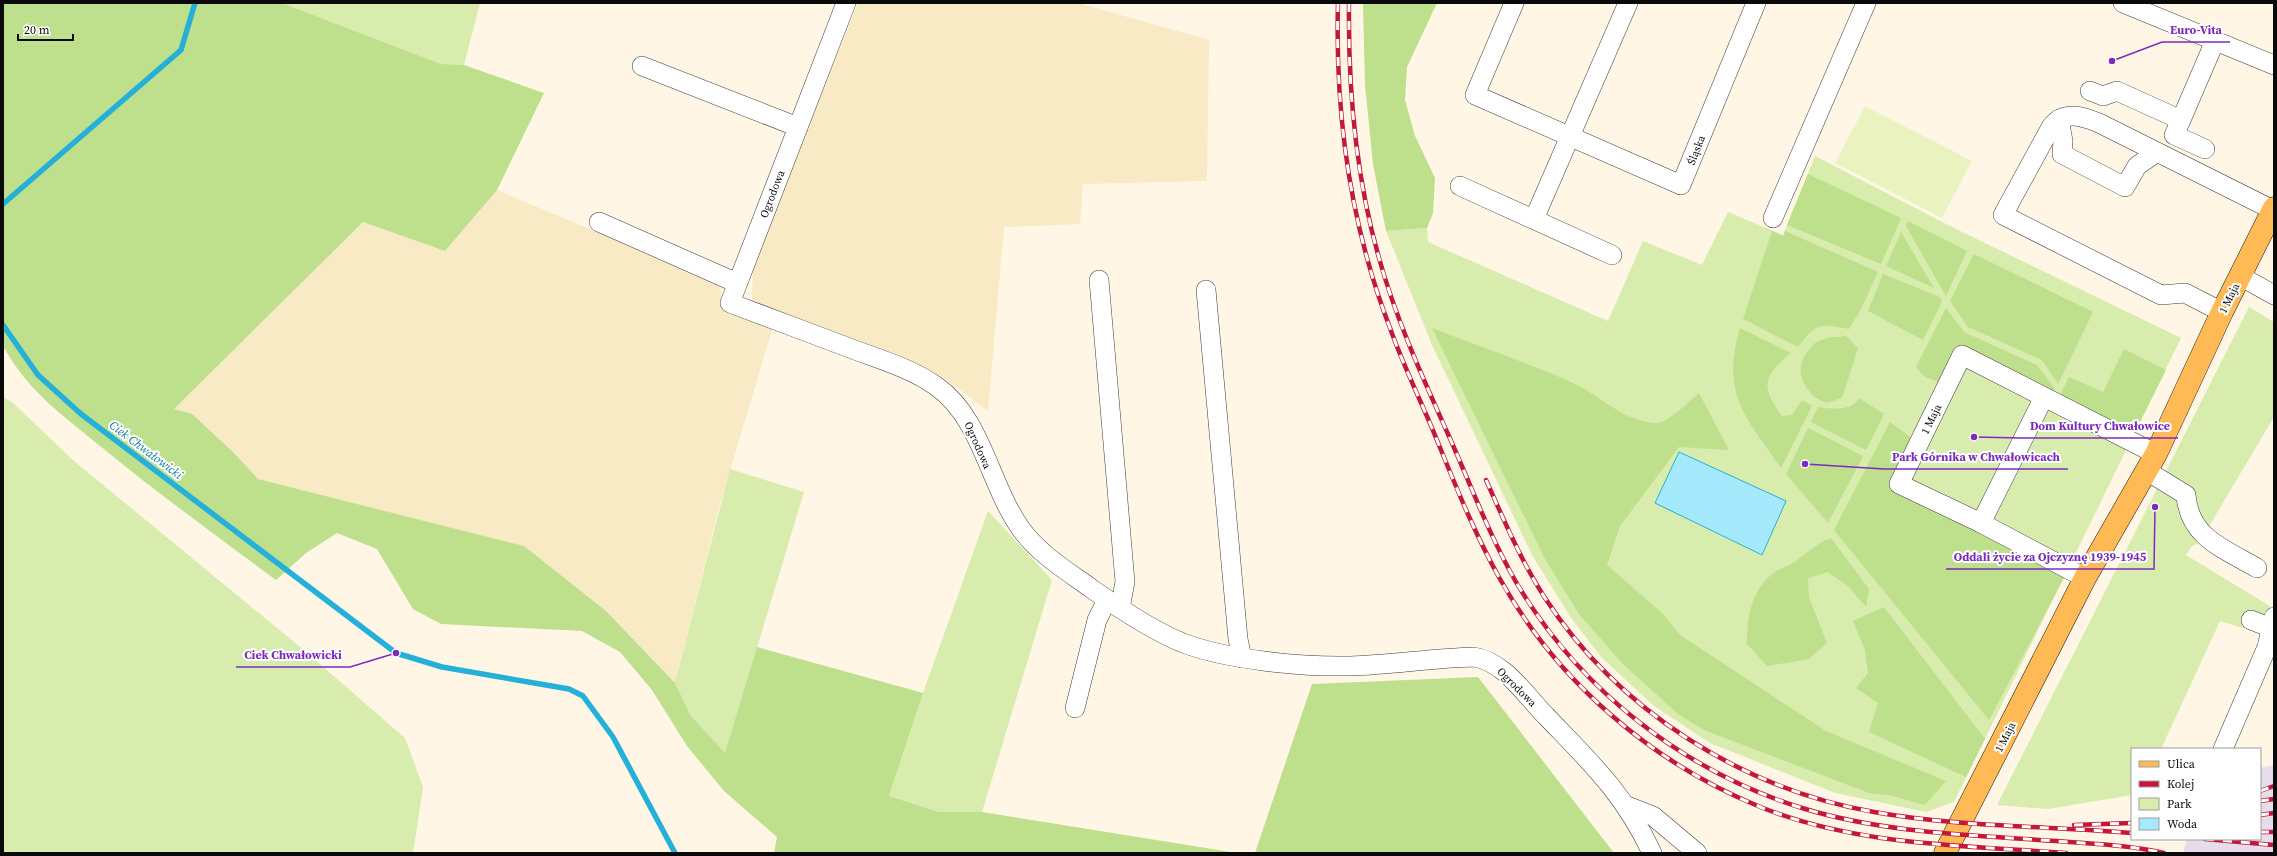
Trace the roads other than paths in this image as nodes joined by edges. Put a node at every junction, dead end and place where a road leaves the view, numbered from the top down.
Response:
1 (846, 3) edge
2 (1514, 3) edge
3 (1628, 3) edge
4 (1756, 3) edge
5 (1866, 3) edge
6 (2126, 4) edge
7 (2215, 41) junction
8 (2274, 65) edge
9 (642, 66) dead end
10 (2090, 91) dead end
11 (2059, 119) junction
12 (2181, 120) junction
13 (798, 127) junction
14 (1569, 137) junction
15 (2205, 149) dead end
16 (2157, 152) junction
17 (1460, 186) dead end
18 (2273, 209) edge
19 (1773, 218) dead end
20 (1534, 219) junction
21 (599, 222) dead end
22 (1612, 255) dead end
23 (2240, 276) junction
24 (1099, 280) dead end
25 (737, 283) junction
26 (1206, 290) dead end
27 (2274, 295) edge
28 (2222, 312) junction
29 (2044, 397) junction
30 (2151, 462) junction
31 (1981, 523) junction
32 (2257, 568) dead end
33 (2085, 578) junction
34 (1113, 604) junction
35 (2251, 620) dead end
36 (2273, 623) edge
37 (1242, 658) junction
38 (1075, 708) dead end
39 (2223, 748) edge
40 (1625, 805) junction
41 (1652, 853) edge
42 (1697, 853) edge
43 (1945, 853) edge

1 - 13 street, Ogrodowa
2 - 14 street, Śląska
3 - 14 street
4 - 14 street, Śląska
5 - 19 street
6 - 7 street
7 - 8 street
7 - 12 street
9 - 13 street
10 - 12 street
11 - 16 street
11 - 16 street
11 - 28 street
12 - 15 street
13 - 25 street, Ogrodowa
14 - 20 street
16 - 18 street
17 - 20 street
18 - 23 main road, 1 Maja
20 - 22 street
21 - 25 street
23 - 27 street
23 - 28 main road, 1 Maja
24 - 34 street
25 - 34 street, Ogrodowa
26 - 37 street
28 - 30 main road, 1 Maja
29 - 30 street, 1 Maja
29 - 31 street
29 - 31 street, 1 Maja
30 - 32 street
30 - 33 main road, 1 Maja
31 - 33 street, 1 Maja
33 - 43 main road, 1 Maja
34 - 37 street, Ogrodowa
34 - 38 street
35 - 36 street
36 - 39 street
37 - 40 street, Ogrodowa
40 - 41 street, Ogrodowa
40 - 42 street

